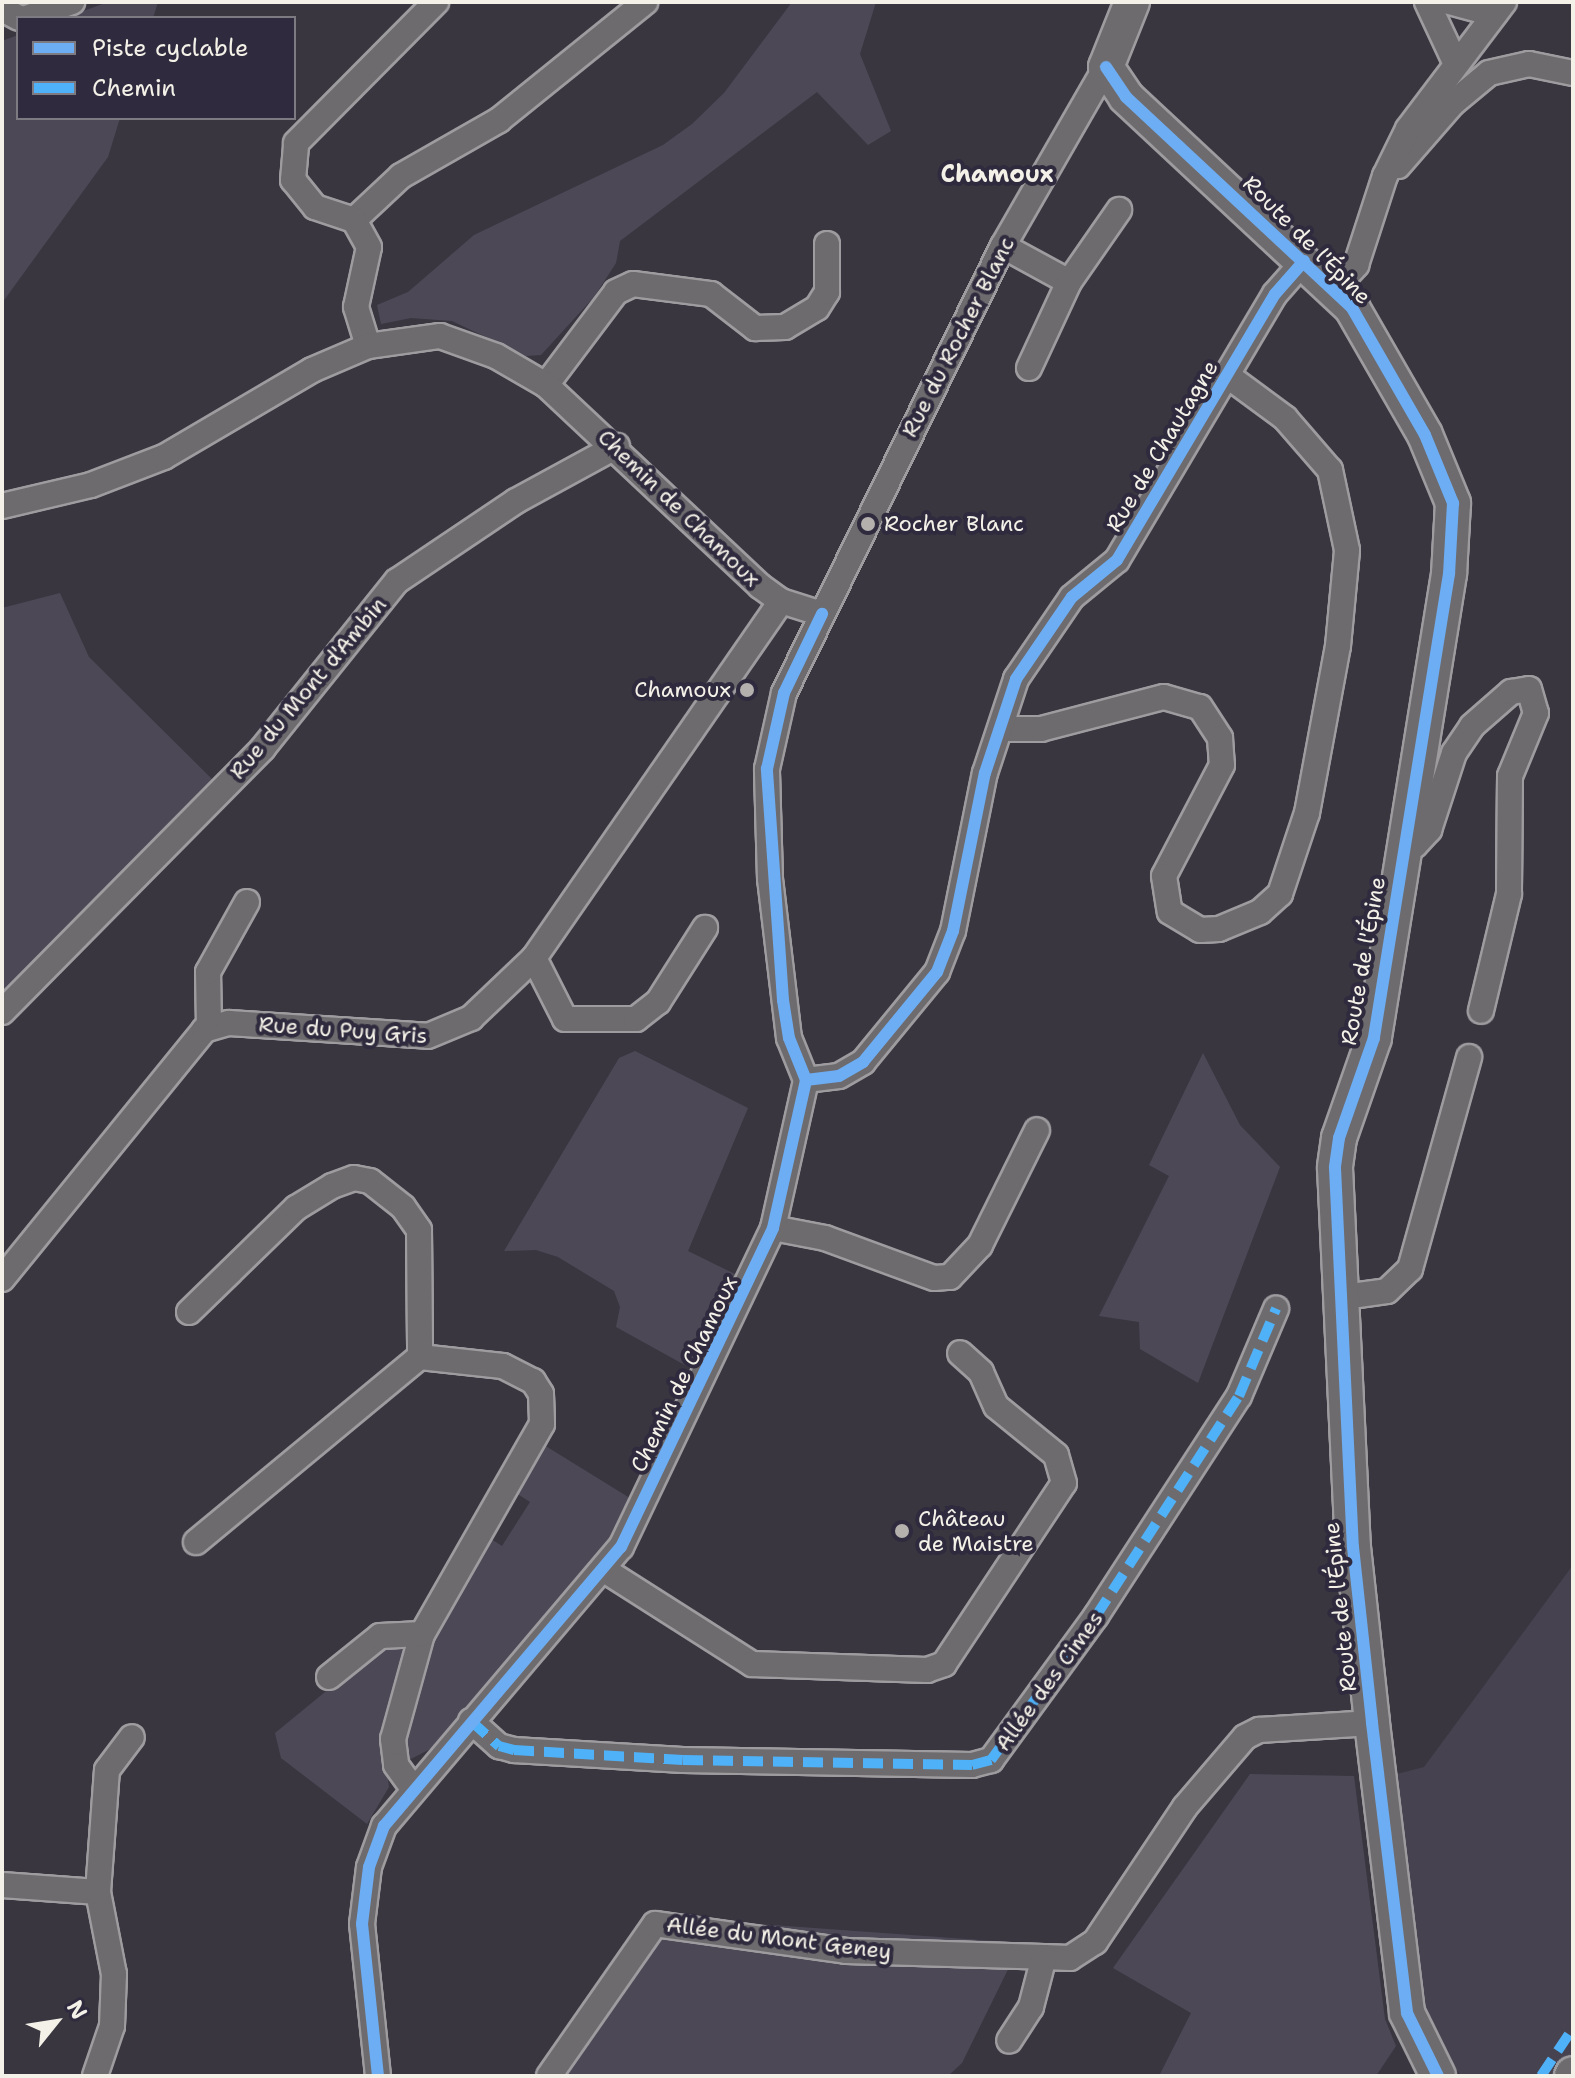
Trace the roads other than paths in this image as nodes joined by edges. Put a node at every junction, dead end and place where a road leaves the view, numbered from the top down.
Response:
1 (72, 2) edge
2 (436, 2) edge
3 (645, 2) edge
4 (1132, 2) edge
5 (1427, 2) edge
6 (1449, 2) edge
7 (1499, 8) edge
8 (32, 16) edge
9 (1454, 60) junction
10 (1106, 67) junction
11 (1573, 73) edge
12 (1385, 176) junction
13 (1119, 210) dead end
14 (354, 220) junction
15 (827, 244) dead end
16 (1003, 246) junction
17 (1304, 261) junction
18 (1069, 282) junction
19 (1334, 289) junction
20 (368, 346) junction
21 (1029, 368) dead end
22 (1228, 376) junction
23 (546, 385) junction
24 (617, 446) junction
25 (2, 506) edge
26 (781, 601) junction
27 (822, 614) junction
28 (706, 704) junction
29 (1004, 729) junction
30 (710, 734) dead end
31 (1401, 847) junction
32 (247, 902) dead end
33 (705, 928) dead end
34 (534, 958) junction
35 (1481, 1011) dead end
36 (2, 1012) edge
37 (209, 1027) junction
38 (1469, 1057) dead end
39 (806, 1080) junction
40 (1037, 1130) dead end
41 (773, 1228) junction
42 (2, 1279) edge
43 (1344, 1297) junction
44 (1276, 1309) dead end
45 (189, 1312) dead end
46 (960, 1353) dead end
47 (420, 1357) junction
48 (196, 1542) dead end
49 (606, 1571) junction
50 (422, 1634) junction
51 (329, 1677) dead end
52 (471, 1721) junction
53 (1372, 1723) junction
54 (132, 1737) dead end
55 (412, 1787) junction
56 (2, 1885) edge
57 (98, 1892) junction
58 (1044, 1957) junction
59 (1009, 2041) dead end
60 (95, 2076) edge
61 (378, 2076) edge
62 (549, 2076) edge
63 (1438, 2076) edge

1 - 8 street
2 - 14 street
3 - 14 street
4 - 10 street
5 - 9 street
6 - 7 street
7 - 9 street
9 - 12 street
10 - 16 street, Rue du Rocher Blanc
10 - 17 street, Route de l'Épine
11 - 12 street
12 - 19 street
13 - 18 street
14 - 20 street
15 - 23 street
16 - 18 street
16 - 27 street, Rue du Rocher Blanc
17 - 19 street, Route de l'Épine
17 - 22 street, Rue de Chautagne
18 - 21 street
19 - 31 street, Route de l'Épine
20 - 23 street, Chemin de Chamoux
20 - 25 street, Chemin de Chamoux
22 - 29 street, Rue de Chautagne
22 - 29 street
23 - 24 street, Chemin de Chamoux
24 - 26 street, Chemin de Chamoux
24 - 36 street, Rue du Mont d'Ambin
26 - 27 street, Chemin de Chamoux
26 - 28 street, Rue du Puy Gris
27 - 39 street
28 - 30 street
28 - 34 street, Rue du Puy Gris
29 - 39 street, Rue de Chautagne
31 - 35 street
31 - 43 street, Route de l'Épine
32 - 37 street
33 - 34 street
34 - 37 street, Rue du Puy Gris
37 - 42 street
38 - 43 street
39 - 41 street, Chemin de Chamoux
40 - 41 street
41 - 49 street, Chemin de Chamoux
43 - 53 street, Route de l'Épine
44 - 52 street, Allée des Cimes
45 - 47 street
46 - 49 street
47 - 48 street
47 - 50 street
49 - 52 street, Chemin de Chamoux
50 - 51 street
50 - 55 street
52 - 55 street, Chemin de Chamoux
53 - 58 street
53 - 63 street, Route de l'Épine
54 - 57 street
55 - 61 street, Chemin de Chamoux
56 - 57 street
57 - 60 street
58 - 59 street
58 - 62 street, Allée du Mont Geney

